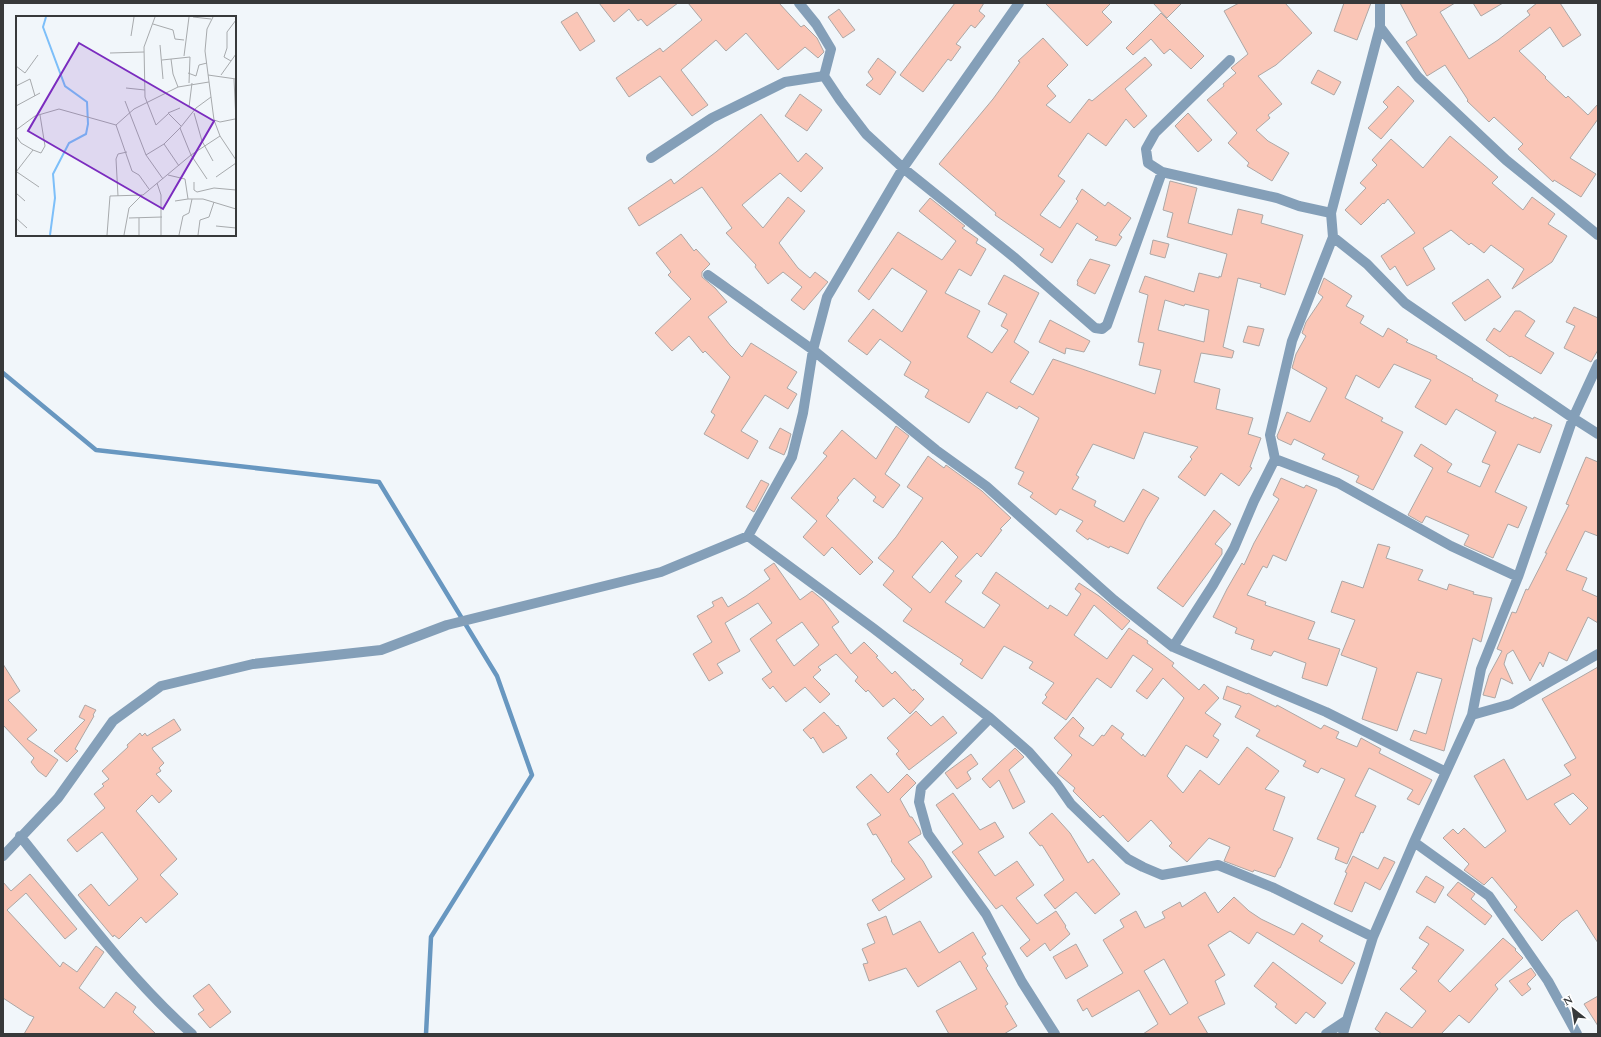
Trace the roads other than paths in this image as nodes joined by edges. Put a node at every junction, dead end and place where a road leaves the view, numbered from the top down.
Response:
1 (799, 3) edge
2 (1019, 3) edge
3 (1380, 3) edge
4 (1380, 28) junction
5 (1230, 60) dead end
6 (824, 76) junction
7 (651, 158) dead end
8 (903, 168) junction
9 (1162, 172) junction
10 (1331, 213) junction
11 (1598, 235) edge
12 (1333, 237) junction
13 (708, 275) dead end
14 (813, 350) junction
15 (1598, 364) edge
16 (1573, 418) junction
17 (1598, 434) edge
18 (1275, 459) junction
19 (748, 536) junction
20 (1518, 577) junction
21 (1173, 647) junction
22 (1598, 654) edge
23 (1472, 715) junction
24 (990, 718) junction
25 (1446, 772) junction
26 (20, 836) junction
27 (1414, 842) junction
28 (3, 856) edge
29 (1373, 937) junction
30 (1347, 1020) junction
31 (192, 1034) edge
32 (1055, 1034) edge
33 (1326, 1034) edge
34 (1343, 1034) edge
35 (1577, 1034) edge

1 - 6 street
2 - 8 street
3 - 4 street
4 - 10 street
4 - 11 street
5 - 9 street
6 - 7 street
6 - 8 street
8 - 9 street
8 - 14 street
9 - 10 street
10 - 12 street
12 - 16 street
12 - 18 street
13 - 14 street
14 - 19 street
14 - 21 street
15 - 16 street
16 - 17 street
16 - 20 street
18 - 20 street
18 - 21 street
19 - 24 street
19 - 26 street
20 - 23 street
21 - 25 street
22 - 23 street
23 - 25 street
24 - 29 street
24 - 32 street
25 - 27 street
26 - 28 street
26 - 31 street
27 - 29 street
27 - 35 street
29 - 30 street
30 - 33 street
30 - 34 street

